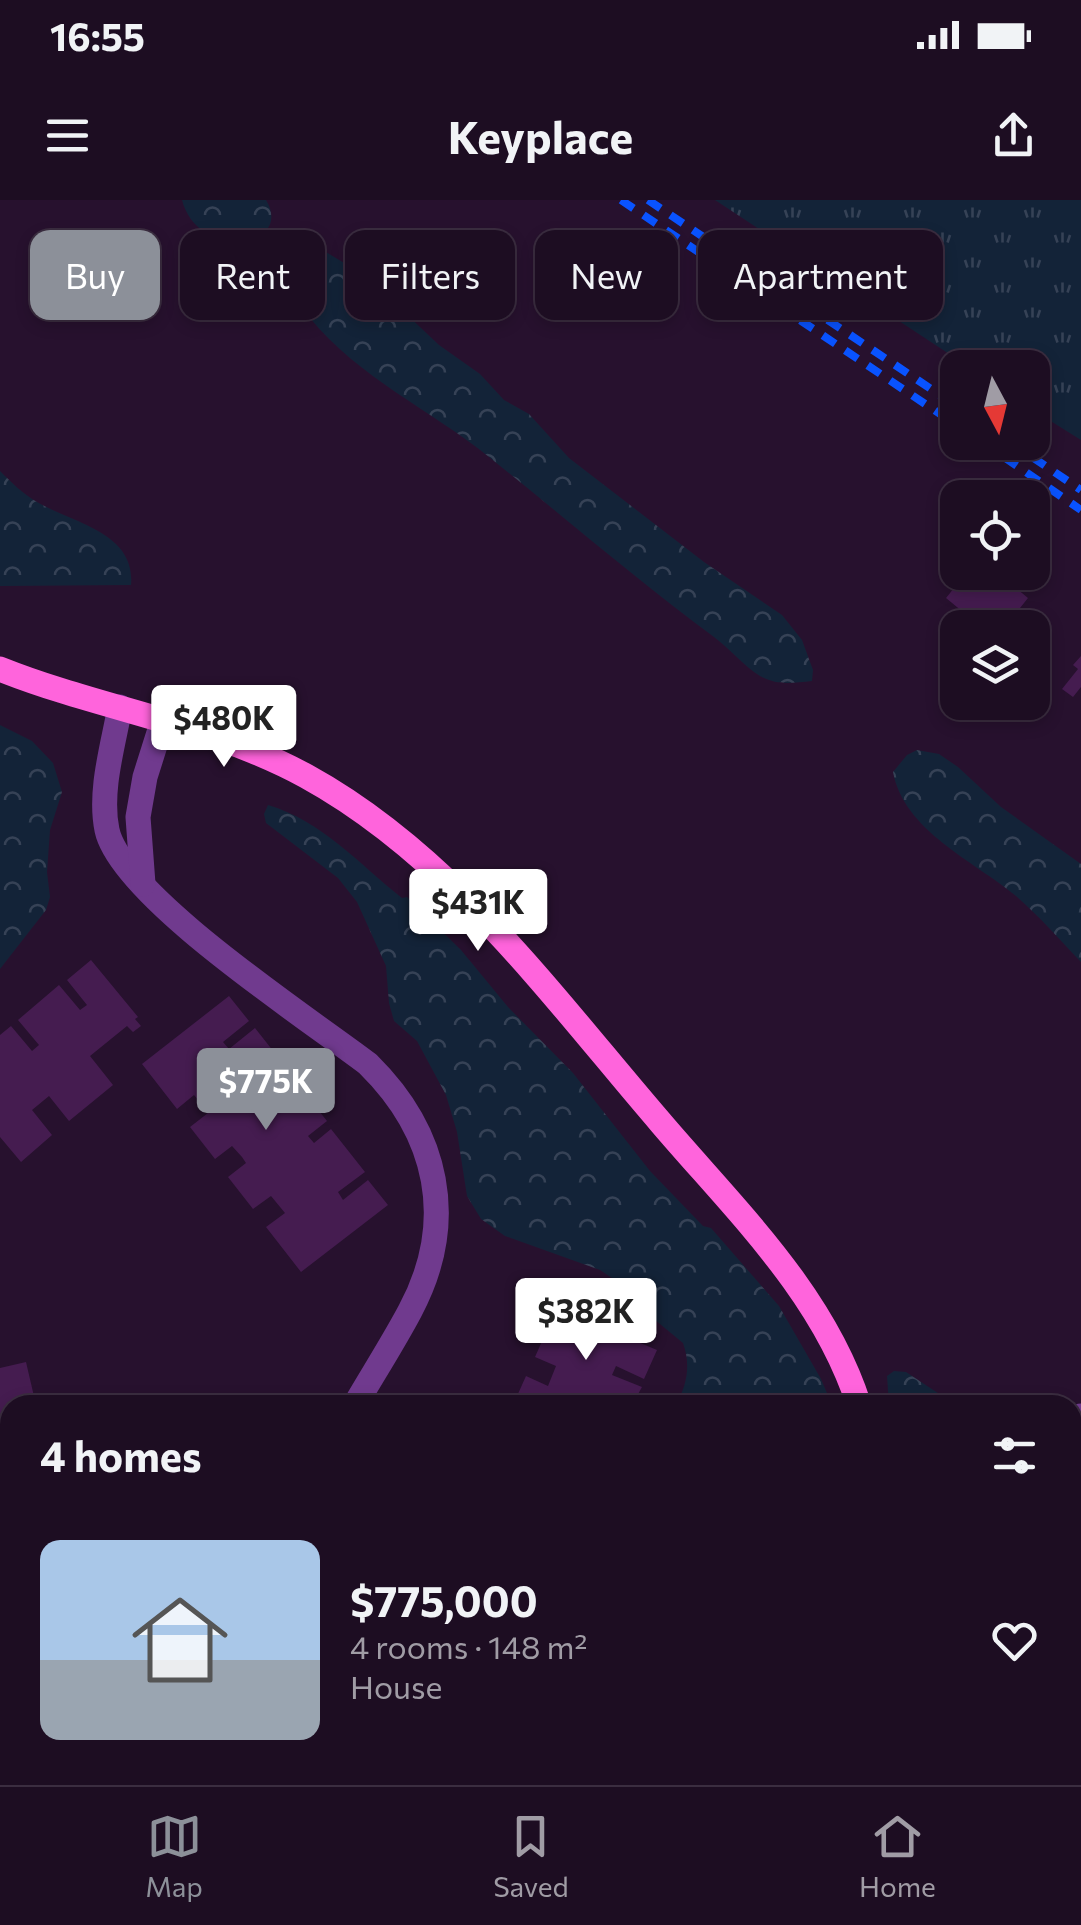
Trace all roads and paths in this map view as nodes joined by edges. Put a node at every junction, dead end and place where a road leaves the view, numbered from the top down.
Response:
1 (0, 669) edge
2 (120, 708) junction
3 (163, 720) junction
4 (143, 884) junction
5 (361, 1395) edge
6 (856, 1395) edge

1 - 2 main road
2 - 3 main road
2 - 4 street
3 - 4 street
3 - 6 main road
4 - 5 street

